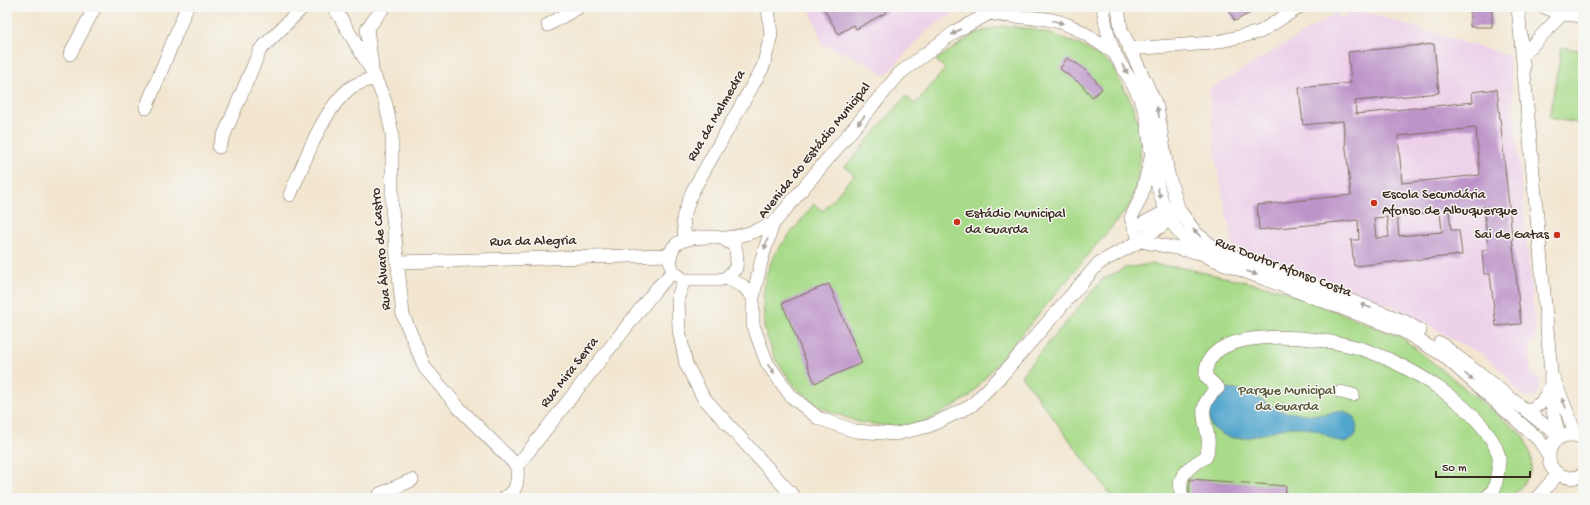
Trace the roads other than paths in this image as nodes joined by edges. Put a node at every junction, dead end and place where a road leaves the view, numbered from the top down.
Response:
1 (94, 7) edge
2 (186, 7) edge
3 (303, 7) edge
4 (334, 7) edge
5 (384, 7) edge
6 (768, 7) edge
7 (1103, 7) edge
8 (1118, 7) edge
9 (1299, 7) edge
10 (1518, 7) edge
11 (1544, 7) edge
12 (576, 8) edge
13 (992, 10) edge
14 (1562, 14) junction
15 (1583, 16) edge
16 (548, 25) dead end
17 (1129, 49) junction
18 (1115, 53) junction
19 (70, 54) dead end
20 (1523, 55) junction
21 (374, 74) junction
22 (146, 108) dead end
23 (219, 147) dead end
24 (1152, 155) junction
25 (290, 195) dead end
26 (1179, 210) junction
27 (1167, 216) junction
28 (773, 224) junction
29 (1134, 228) junction
30 (685, 238) junction
31 (724, 238) junction
32 (1140, 241) junction
33 (1200, 253) junction
34 (670, 255) junction
35 (397, 262) junction
36 (673, 272) junction
37 (726, 278) junction
38 (684, 280) junction
39 (753, 297) junction
40 (1551, 372) junction
41 (1550, 388) junction
42 (1528, 411) junction
43 (1580, 436) edge
44 (1560, 437) junction
45 (1549, 456) junction
46 (517, 466) junction
47 (1558, 474) junction
48 (1583, 474) edge
49 (412, 480) dead end
50 (383, 498) edge
51 (504, 498) edge
52 (795, 498) edge
53 (1182, 498) edge
54 (1486, 498) edge
55 (1536, 498) edge

1 - 19 street
2 - 22 street
3 - 23 street
4 - 21 street
5 - 21 street
6 - 30 street, Rua da Malmedra
7 - 18 street, Rua Doutor Afonso Costa
8 - 17 street, Rua Doutor Afonso Costa
9 - 17 street
10 - 20 street
11 - 14 street
12 - 16 street
13 -> 18 street, Avenida do Estádio Municipal
13 -> 28 street, Avenida do Estádio Municipal
14 - 15 street
14 - 20 street
26 -> 17 street, Rua Doutor Afonso Costa
18 -> 24 street, Rua Doutor Afonso Costa
20 - 40 street
21 - 25 street
21 - 35 street, Rua Álvaro de Castro
24 -> 27 street, Rua Doutor Afonso Costa
24 - 29 street
26 - 27 street
42 -> 26 street, Rua Doutor Afonso Costa
27 - 29 street
27 - 32 street, Avenida do Estádio Municipal
27 - 33 street, Rua Doutor Afonso Costa
28 - 31 street
28 -> 39 street, Avenida do Estádio Municipal
29 - 32 street
30 - 31 street
30 - 34 street
31 - 37 street
32 - 33 street
39 -> 32 street, Avenida do Estádio Municipal
33 -> 45 street, Rua Doutor Afonso Costa
34 - 35 street, Rua da Alegria
34 - 36 street
35 - 46 street, Rua Álvaro de Castro
36 - 38 street
36 - 46 street, Rua Mira Serra
37 - 38 street
37 - 39 street
38 - 52 street
40 - 41 street
43 -> 40 street
41 - 42 street
41 - 44 street
42 - 44 street, Rua Doutor Afonso Costa
43 - 44 street
44 - 45 street
45 - 47 street, Rua Doutor Afonso Costa
46 - 51 street
47 - 48 street
47 - 55 street
49 - 50 street
53 - 54 street

